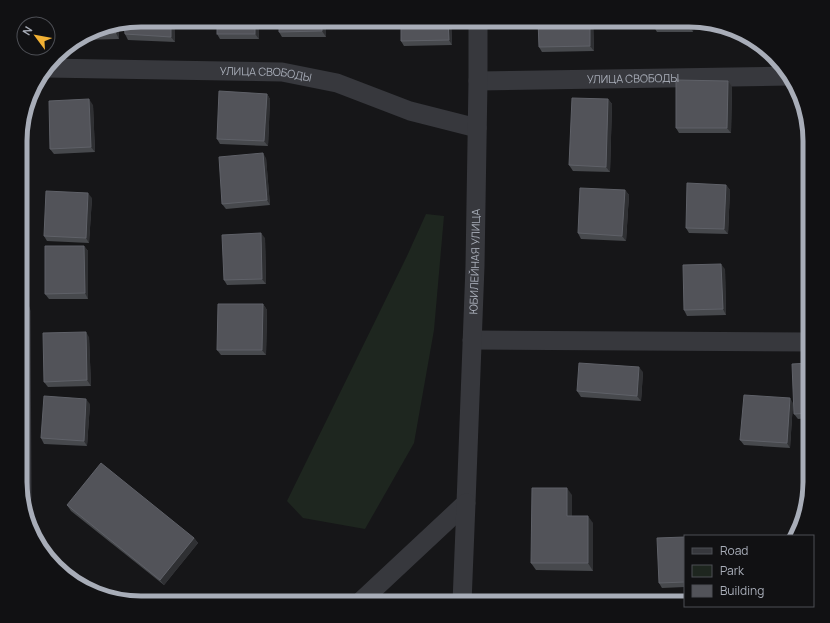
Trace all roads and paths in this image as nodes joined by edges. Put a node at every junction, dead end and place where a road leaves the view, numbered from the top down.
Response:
1 (478, 27) edge
2 (53, 68) edge
3 (782, 76) edge
4 (478, 81) junction
5 (478, 128) junction
6 (472, 340) junction
7 (803, 342) edge
8 (466, 503) junction
9 (366, 596) edge
10 (462, 596) edge

1 - 4 street, ЮБИЛЕЙНАЯ УЛИЦА
2 - 5 street, УЛИЦА СВОБОДЫ
3 - 4 street, УЛИЦА СВОБОДЫ
4 - 5 street, ЮБИЛЕЙНАЯ УЛИЦА
5 - 6 street, ЮБИЛЕЙНАЯ УЛИЦА
6 - 7 street
6 - 8 street, ЮБИЛЕЙНАЯ УЛИЦА
8 - 9 street
8 - 10 street, ЮБИЛЕЙНАЯ УЛИЦА

